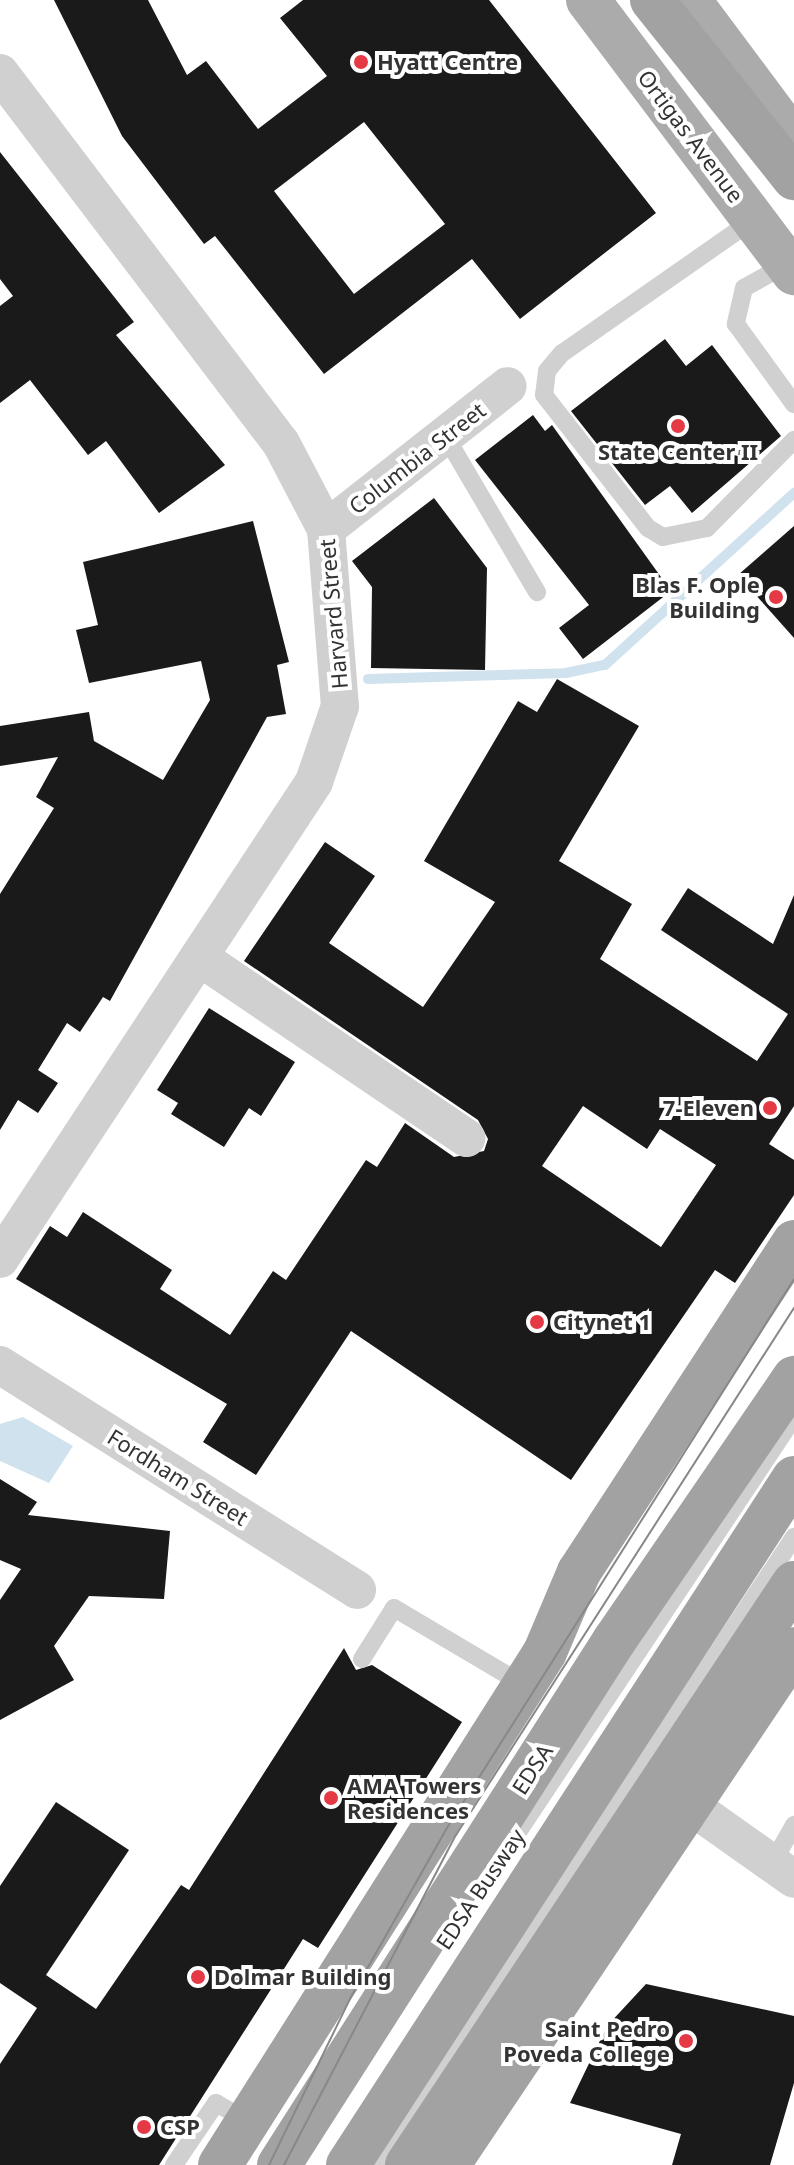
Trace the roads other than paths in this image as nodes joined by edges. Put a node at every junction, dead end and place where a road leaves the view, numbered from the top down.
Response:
1 (588, 0) edge
2 (652, 0) edge
3 (689, 0) edge
4 (0, 73) edge
5 (12, 114) edge
6 (794, 141) edge
7 (794, 178) edge
8 (754, 220) junction
9 (791, 269) edge
10 (508, 386) dead end
11 (794, 404) edge
12 (446, 437) junction
13 (794, 440) edge
14 (326, 529) junction
15 (537, 592) dead end
16 (199, 957) junction
17 (466, 1138) dead end
18 (794, 1242) edge
19 (0, 1259) edge
20 (794, 1297) edge
21 (0, 1365) edge
22 (794, 1378) edge
23 (794, 1417) edge
24 (794, 1478) edge
25 (794, 1537) edge
26 (794, 1583) edge
27 (357, 1590) dead end
28 (794, 1649) edge
29 (641, 1654) junction
30 (362, 1659) dead end
31 (534, 1669) junction
32 (691, 1806) junction
33 (794, 1825) edge
34 (783, 1871) edge
35 (494, 2008) junction
36 (433, 2157) edge
37 (208, 2158) edge
38 (174, 2165) edge
39 (279, 2165) edge
40 (303, 2165) edge
41 (348, 2165) edge
42 (379, 2165) edge

1 - 8 main road, Ortigas Avenue
2 - 7 highway
3 - 6 main road
4 - 5 street, Harvard Street
5 - 14 street, Harvard Street
8 - 9 main road, Ortigas Avenue
8 - 13 lane
9 - 11 lane
10 - 12 street, Columbia Street
12 - 14 street, Columbia Street
12 - 15 lane
14 - 16 street, Harvard Street
16 - 17 street
16 - 19 street, Harvard Street
18 - 31 highway
20 - 31 highway
21 - 27 street, Fordham Street
22 - 29 highway, EDSA
23 - 29 lane, EDSA Busway
24 - 29 highway
25 - 35 lane
26 - 35 highway
28 - 32 highway
29 - 39 highway, EDSA
29 - 40 lane, EDSA Busway
29 - 41 highway
30 - 31 lane
31 - 37 highway
32 - 34 street
32 - 36 highway
33 - 34 lane
35 - 36 highway
35 - 42 lane
37 - 38 lane

